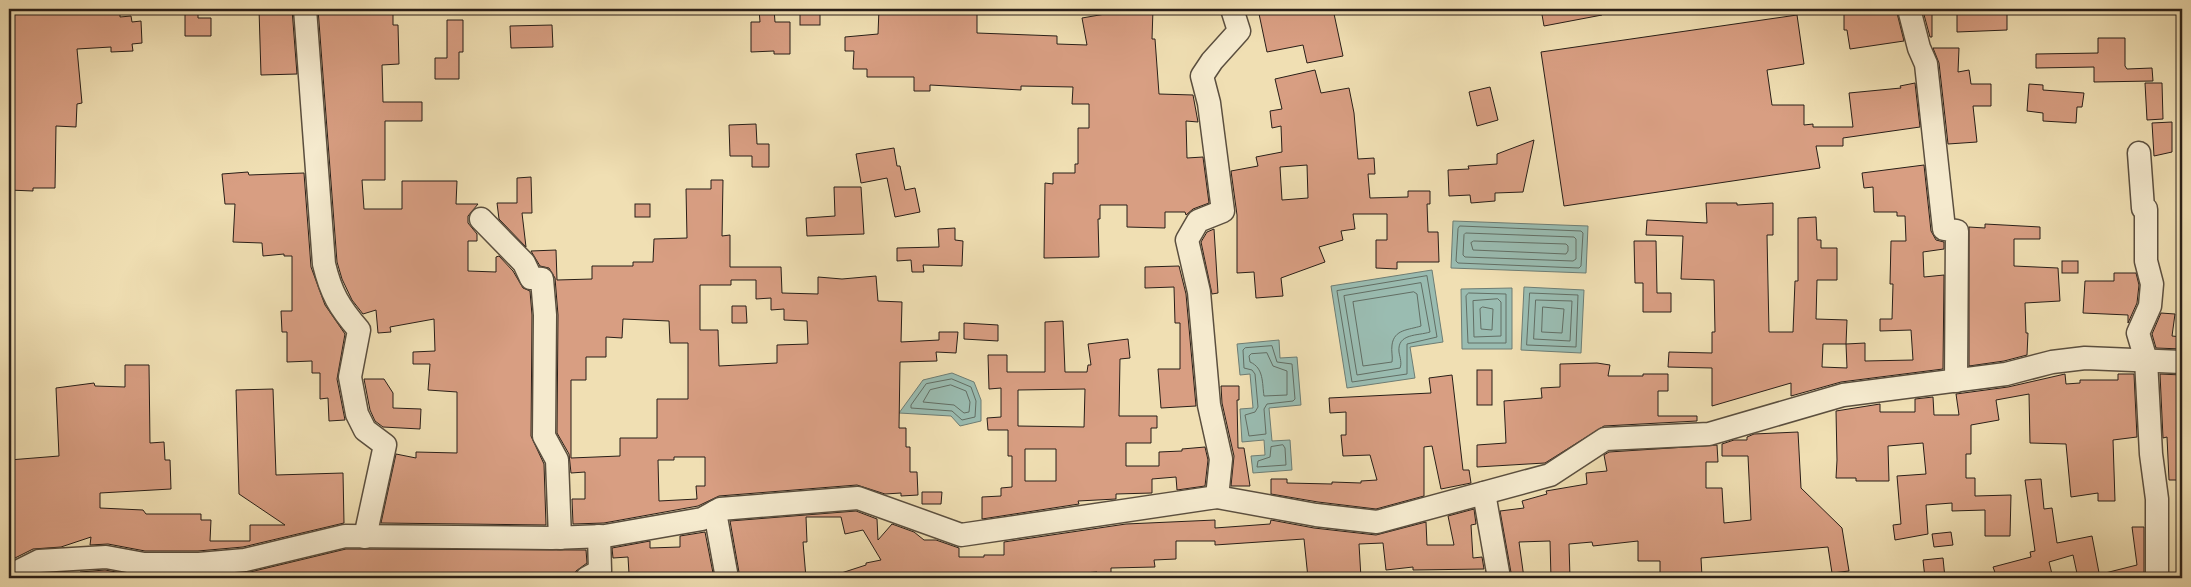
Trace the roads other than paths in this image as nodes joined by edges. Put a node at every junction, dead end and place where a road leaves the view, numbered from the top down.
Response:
1 (305, 9) edge
2 (1232, 9) edge
3 (1909, 9) edge
4 (2139, 153) dead end
5 (481, 219) dead end
6 (2146, 360) junction
7 (2182, 362) edge
8 (1956, 381) junction
9 (1484, 493) junction
10 (1217, 497) junction
11 (715, 512) junction
12 (599, 536) junction
13 (365, 537) junction
14 (560, 538) junction
15 (9, 574) edge
16 (587, 578) edge
17 (727, 578) edge
18 (1499, 578) edge
19 (2157, 578) edge

1 - 13 street
2 - 10 street
3 - 8 street
4 - 6 street
5 - 14 street
6 - 7 street
6 - 8 street
6 - 19 street
8 - 9 street
9 - 10 street
9 - 18 street
10 - 11 street
11 - 12 street
11 - 17 street
12 - 14 street
12 - 16 street
13 - 14 street
13 - 15 street

